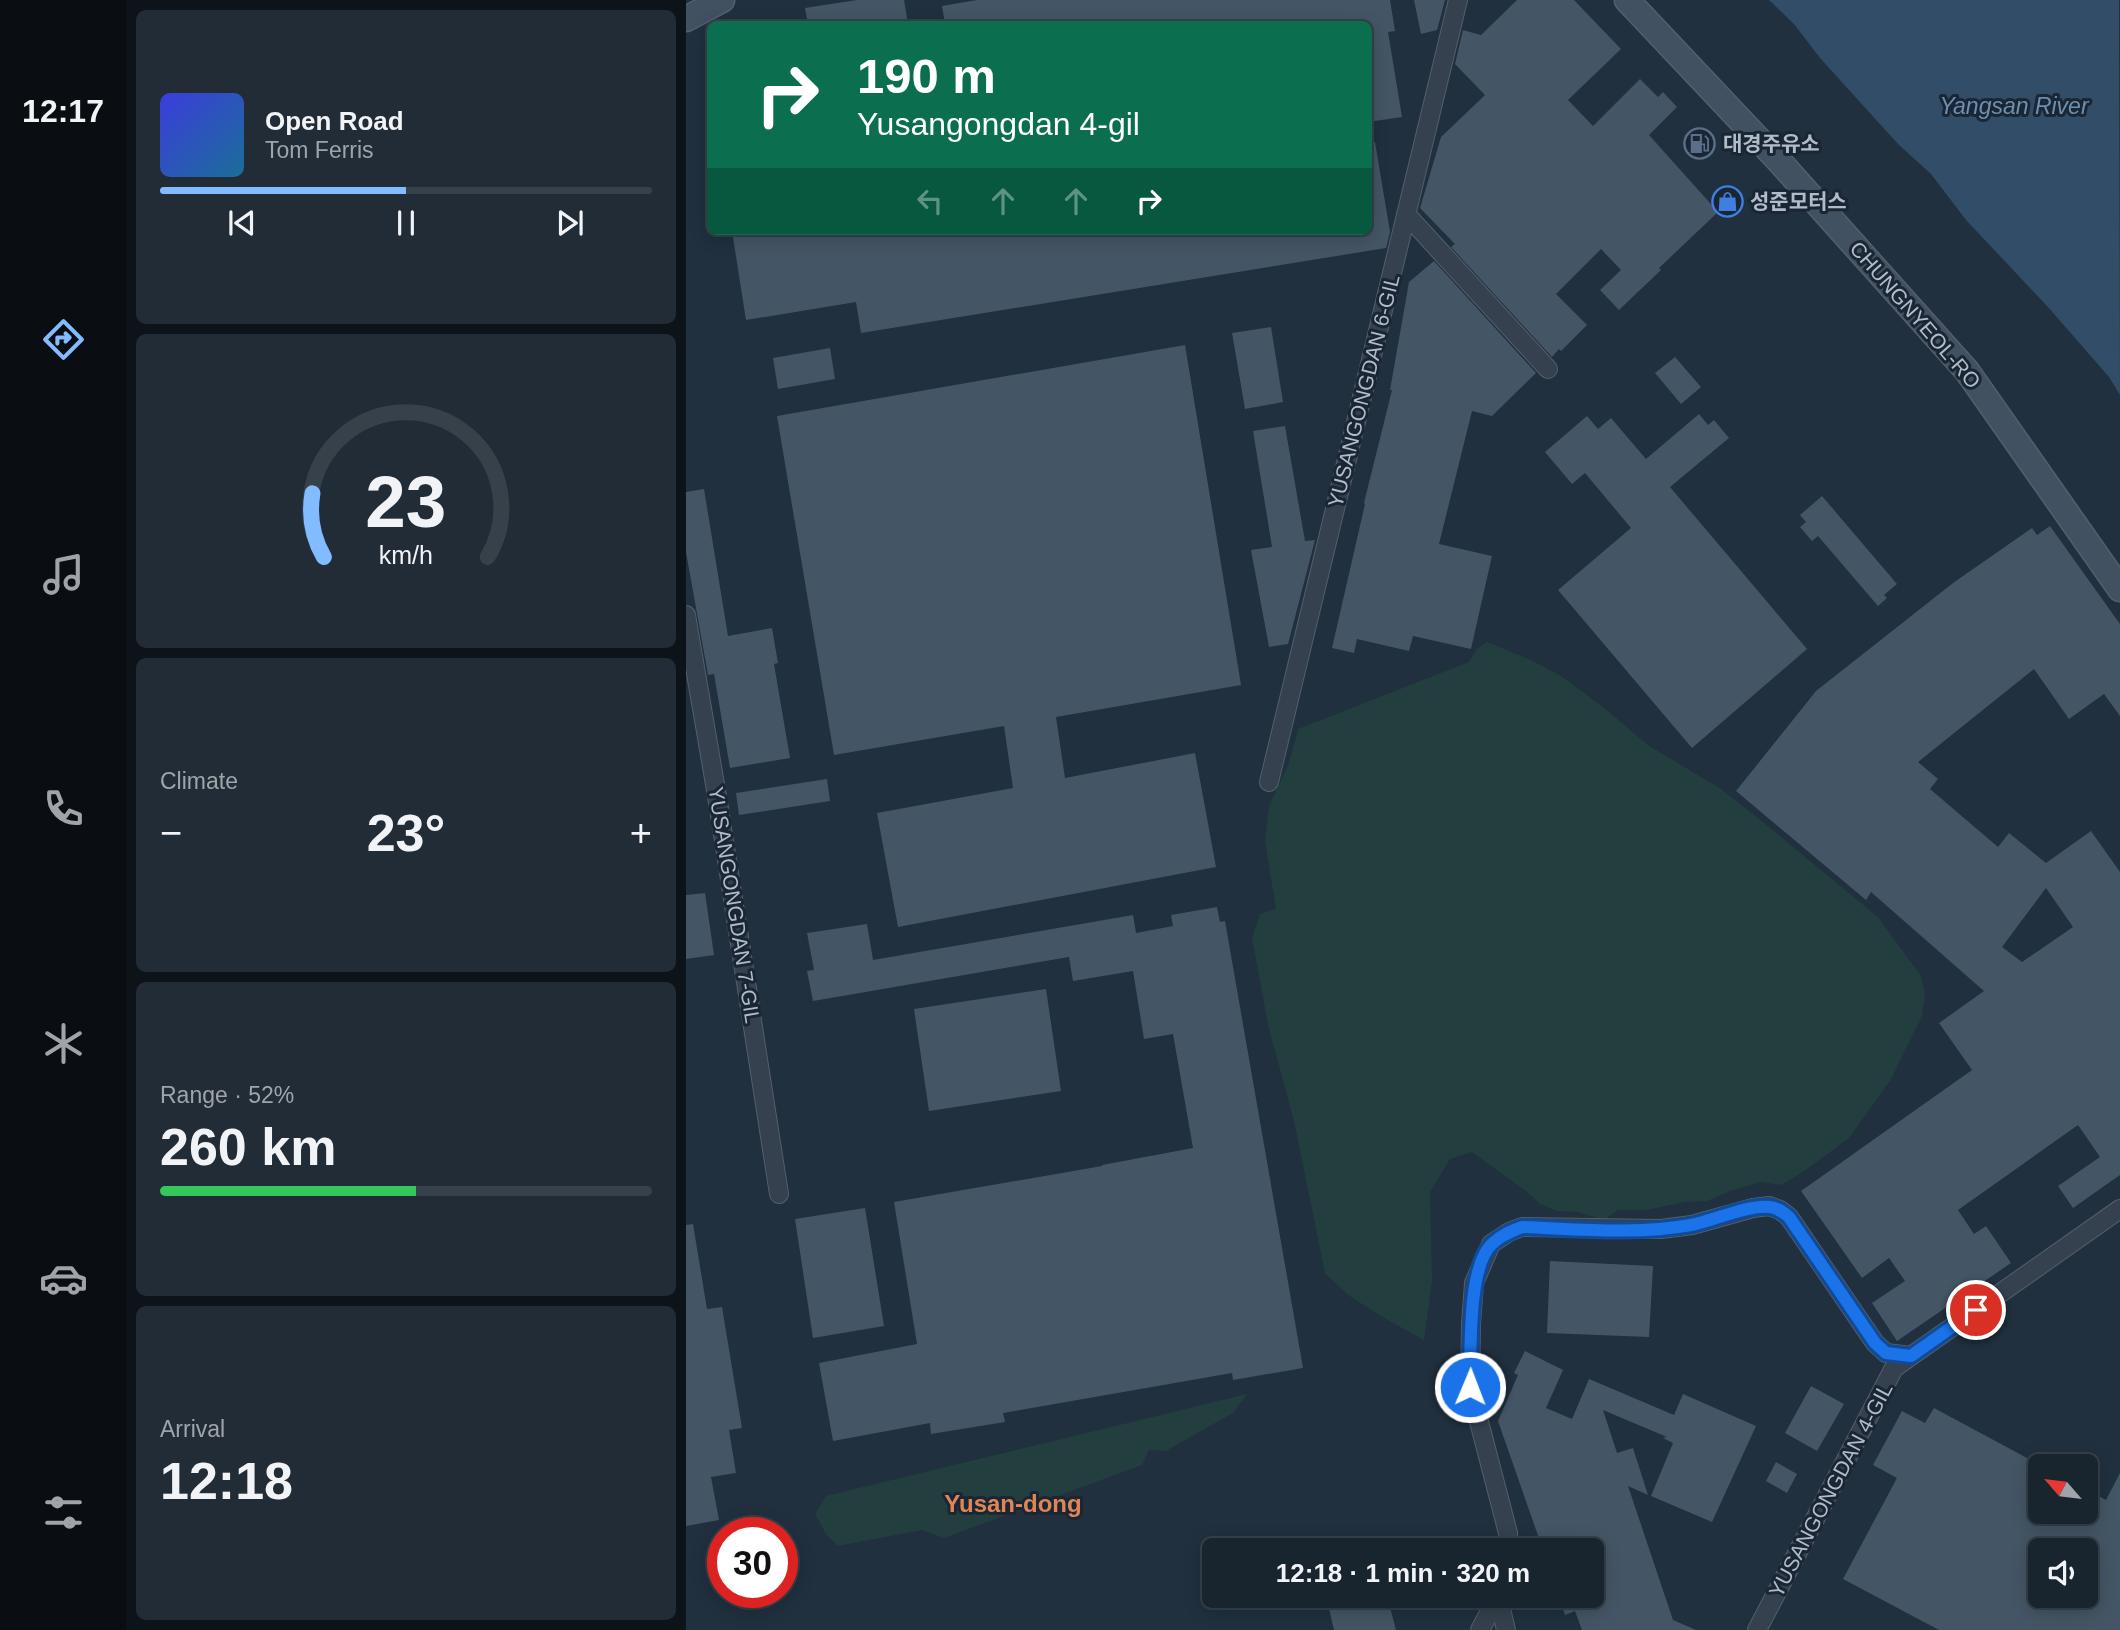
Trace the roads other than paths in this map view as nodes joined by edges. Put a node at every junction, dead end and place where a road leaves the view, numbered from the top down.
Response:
1 (722, 0) edge
2 (1458, 0) edge
3 (1627, 0) edge
4 (686, 19) edge
5 (1406, 214) junction
6 (1548, 369) dead end
7 (2120, 589) edge
8 (686, 615) edge
9 (1269, 782) dead end
10 (779, 1194) dead end
11 (2120, 1209) edge
12 (1911, 1356) junction
13 (1508, 1538) edge
14 (1492, 1608) edge
15 (1501, 1608) edge
16 (1480, 1630) edge
17 (1506, 1630) edge
18 (1757, 1630) edge

1 - 4 main road
2 - 5 street, YUSANGONGDAN 6-GIL
3 - 7 main road, CHUNGNYEOL-RO
5 - 6 street
5 - 9 street, YUSANGONGDAN 6-GIL
8 - 10 street, YUSANGONGDAN 7-GIL
11 - 12 street, YUSANGONGDAN 4-GIL
12 - 13 street, YUSANGONGDAN 4-GIL
12 - 18 street, YUSANGONGDAN 4-GIL
14 - 16 street
15 - 17 street

